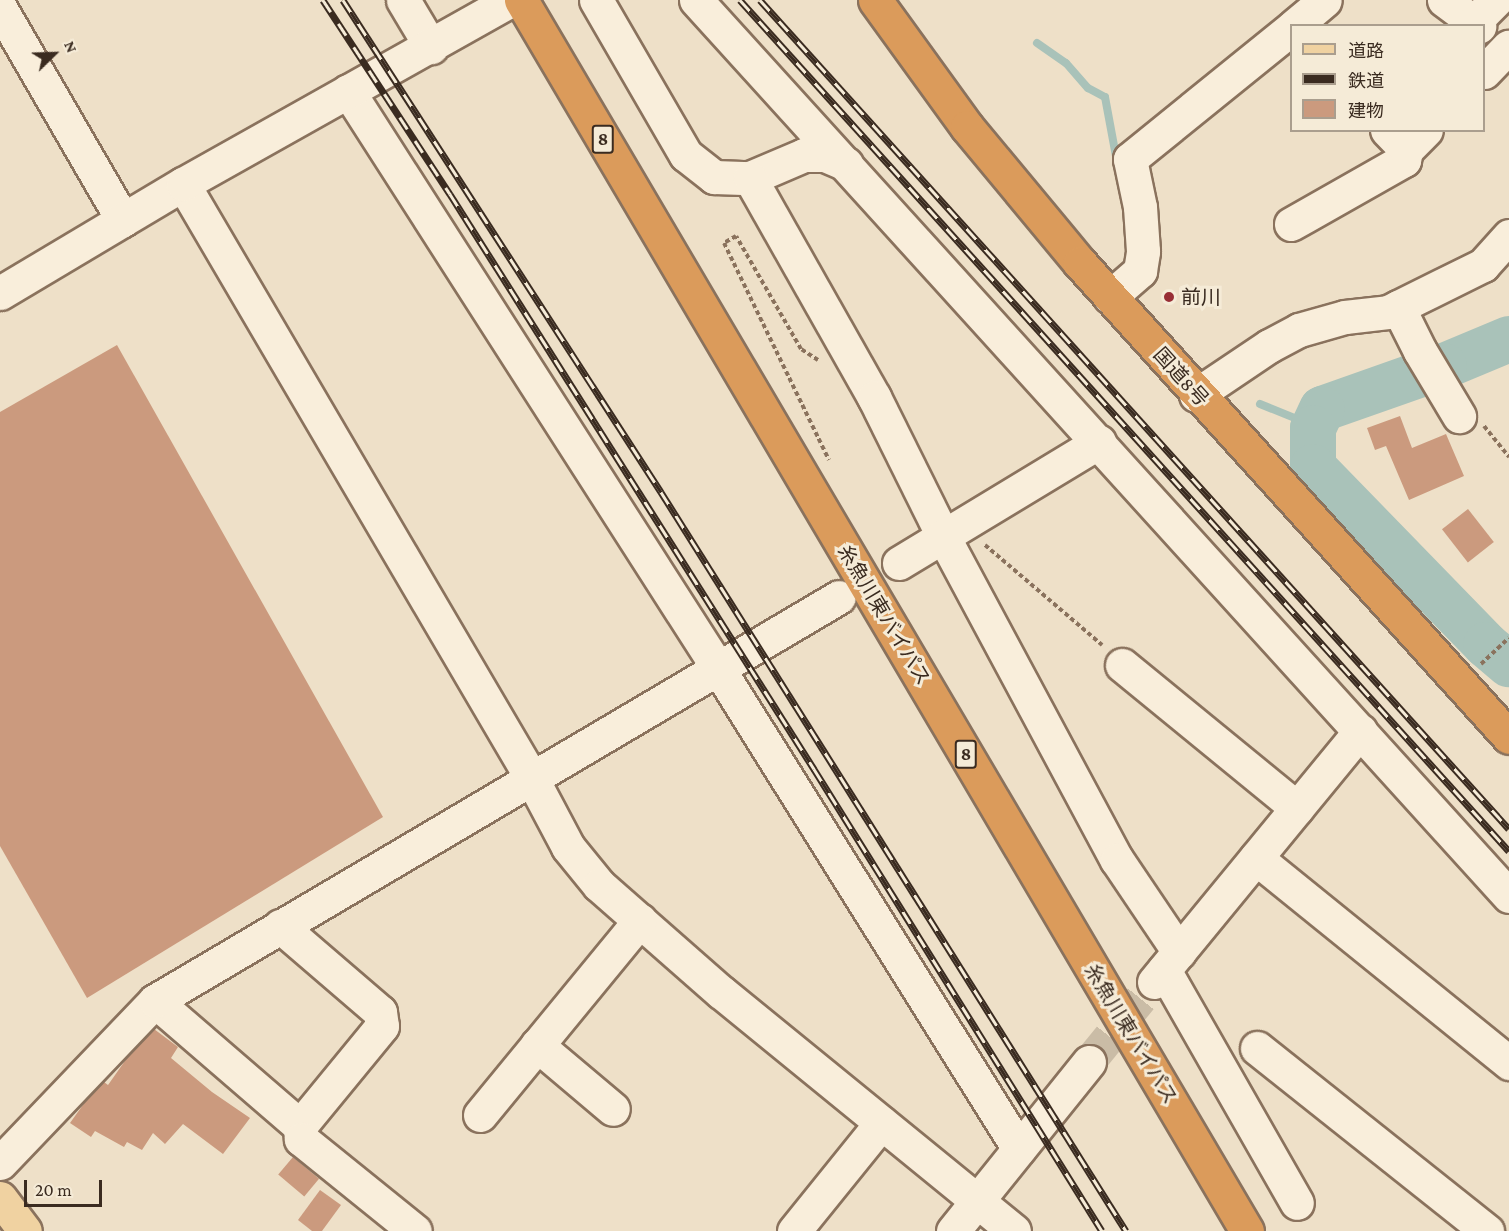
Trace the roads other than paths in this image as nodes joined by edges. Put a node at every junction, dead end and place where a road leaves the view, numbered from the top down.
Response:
1 (403, 0) edge
2 (511, 0) edge
3 (520, 0) edge
4 (596, 0) edge
5 (696, 0) edge
6 (874, 0) edge
7 (1325, 0) edge
8 (1444, 0) edge
9 (0, 8) edge
10 (1297, 24) edge
11 (1484, 24) edge
12 (1290, 29) edge
13 (1492, 29) edge
14 (431, 47) junction
15 (1485, 67) edge
16 (348, 91) junction
17 (1406, 137) edge
18 (846, 164) junction
19 (750, 178) junction
20 (183, 184) junction
21 (123, 220) junction
22 (1291, 224) dead end
23 (1509, 236) edge
24 (0, 292) edge
25 (1110, 297) junction
26 (1398, 307) junction
27 (1197, 395) junction
28 (1459, 416) road end
29 (1099, 442) junction
30 (952, 531) junction
31 (898, 563) dead end
32 (839, 597) dead end
33 (1122, 665) road end
34 (718, 668) junction
35 (1360, 731) junction
36 (1509, 737) edge
37 (531, 777) junction
38 (1297, 808) junction
39 (1256, 858) junction
40 (1509, 896) edge
41 (640, 920) junction
42 (280, 926) junction
43 (1166, 968) junction
44 (155, 1001) junction
45 (537, 1045) junction
46 (1257, 1048) dead end
47 (1089, 1062) tunnel mouth
48 (1509, 1063) edge
49 (613, 1109) dead end
50 (480, 1115) dead end
51 (881, 1123) junction
52 (300, 1126) junction
53 (1019, 1149) junction
54 (0, 1163) edge
55 (0, 1198) edge
56 (978, 1202) junction
57 (1297, 1203) dead end
58 (25, 1231) edge
59 (415, 1231) edge
60 (794, 1231) edge
61 (953, 1231) edge
62 (1014, 1231) edge
63 (1247, 1231) edge
64 (1487, 1231) edge

1 - 14 street
2 - 14 street
3 - 63 highway, 糸魚川東バイパス / 8
4 - 19 street
5 - 18 street
6 - 25 highway, 国道8号
7 - 10 street
8 - 11 street
9 - 21 street
12 - 25 street
13 - 15 street
14 - 16 street
16 - 20 street
16 - 34 street
17 - 22 street
18 - 19 street
18 - 29 street
19 - 30 street
20 - 21 street
20 - 37 street
21 - 24 street
23 - 26 street
25 - 27 highway, 国道8号
26 - 27 street
26 - 28 street
27 - 36 highway, 国道8号
29 - 30 street
29 - 35 street
30 - 31 street
30 - 43 street
32 - 34 street
33 - 38 street
34 - 37 street
34 - 53 street
35 - 38 street
35 - 40 street
37 - 41 street
37 - 42 street
38 - 39 street
39 - 43 street
39 - 48 street
41 - 45 street
41 - 51 street
42 - 44 street
42 - 52 street
43 - 57 street
44 - 52 street
44 - 54 street
45 - 49 street
45 - 50 street
46 - 64 street
47 - 53 street
51 - 56 street
51 - 60 street
52 - 59 street
53 - 56 street
55 - 58 main road
56 - 61 street
56 - 62 street

